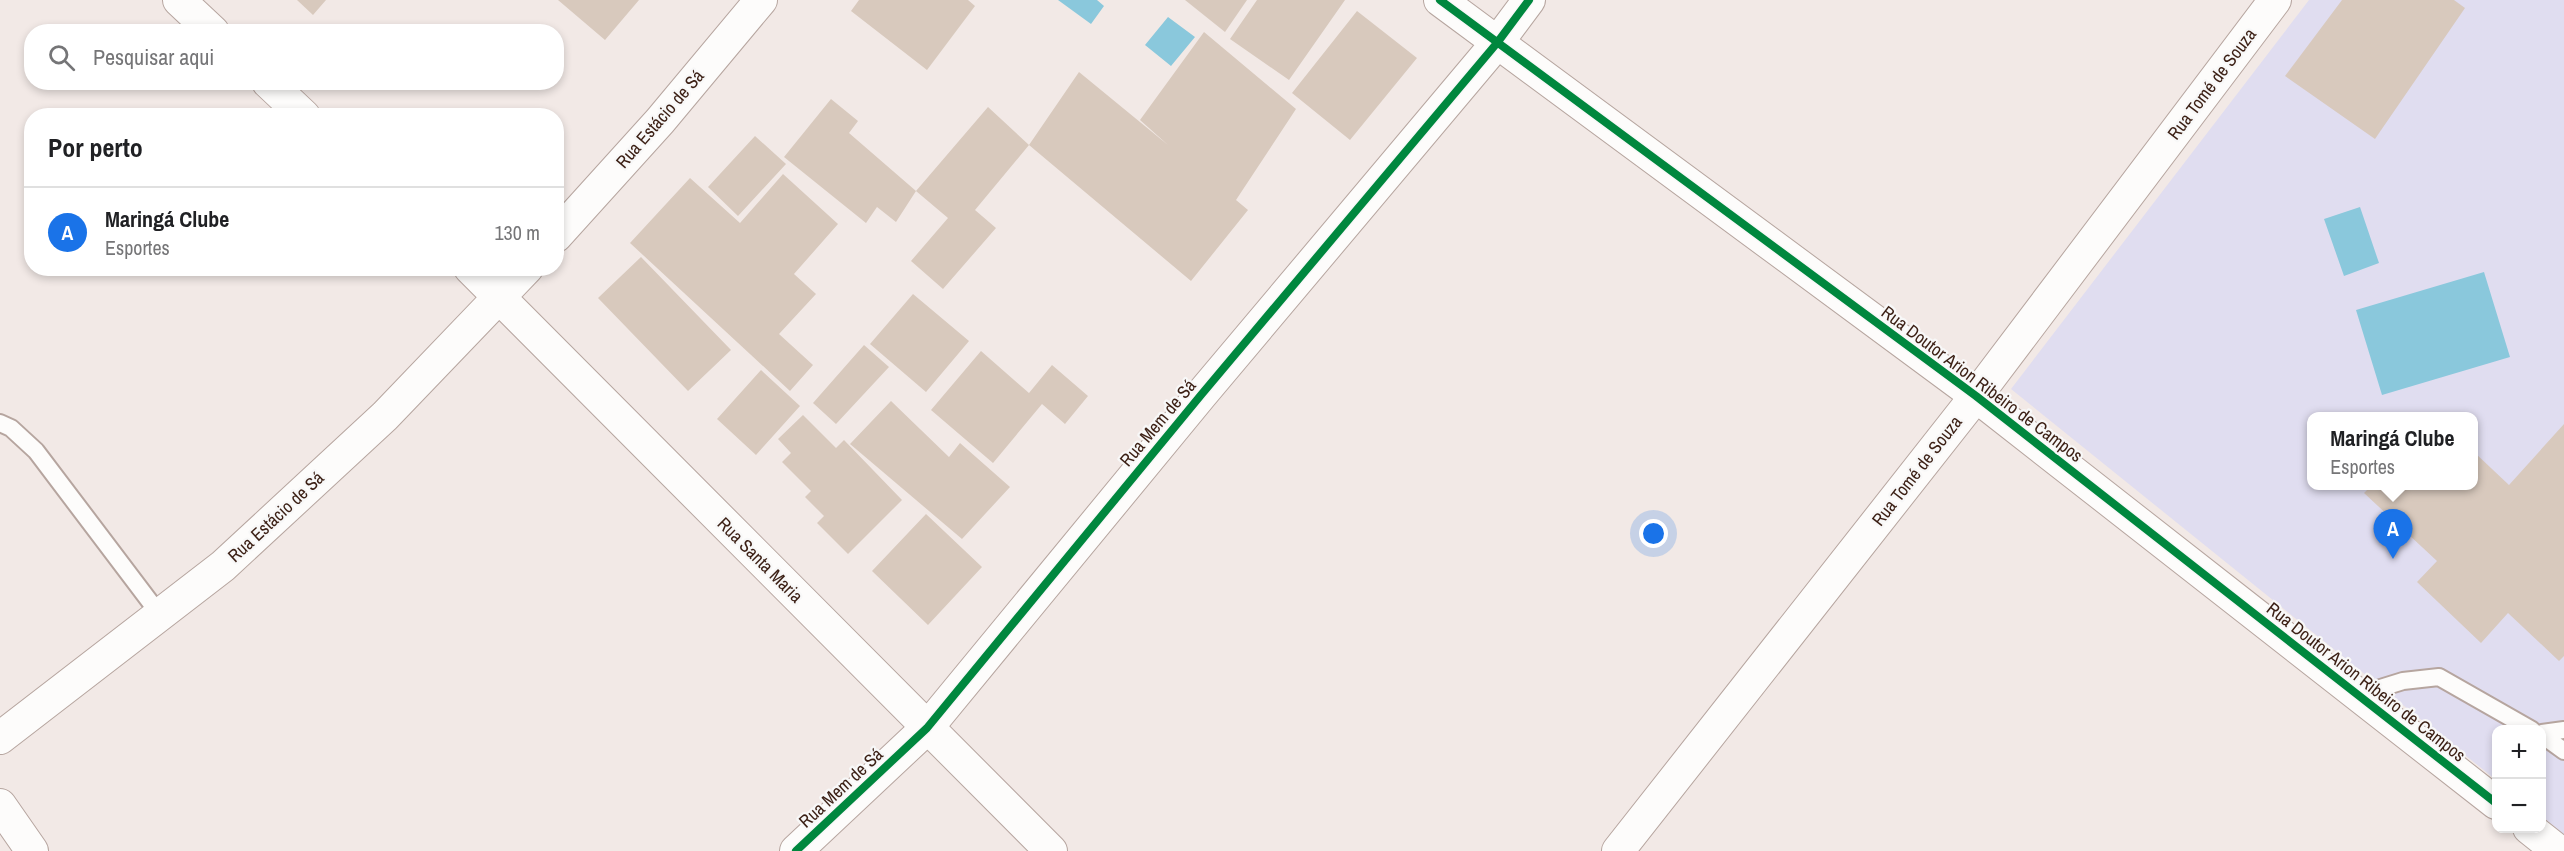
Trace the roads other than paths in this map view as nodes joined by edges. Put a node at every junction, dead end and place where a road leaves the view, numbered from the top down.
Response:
1 (179, 0) edge
2 (761, 0) edge
3 (1440, 0) edge
4 (1529, 0) edge
5 (2275, 0) edge
6 (204, 24) edge
7 (1497, 43) junction
8 (276, 90) edge
9 (296, 108) edge
10 (564, 227) edge
11 (479, 276) edge
12 (520, 276) edge
13 (501, 297) junction
14 (1976, 396) junction
15 (0, 423) edge
16 (160, 615) junction
17 (2358, 695) junction
18 (2525, 725) edge
19 (927, 728) junction
20 (2564, 730) edge
21 (2546, 733) edge
22 (0, 738) edge
23 (2546, 738) edge
24 (2564, 751) edge
25 (2492, 800) edge
26 (0, 805) edge
27 (2535, 833) edge
28 (32, 851) edge
29 (796, 851) edge
30 (1051, 851) edge
31 (1618, 851) edge
32 (2558, 851) edge

1 - 6 street
2 - 10 street, Rua Estácio de Sá
3 - 7 street, Rua Doutor Arion Ribeiro de Campos
4 - 7 street, Rua Mem de Sá
5 - 14 street, Rua Tomé de Souza
7 - 14 street, Rua Doutor Arion Ribeiro de Campos
7 - 19 street, Rua Mem de Sá
8 - 9 street
11 - 13 street, Rua Santa Maria
12 - 13 street, Rua Estácio de Sá
13 - 16 street, Rua Estácio de Sá
13 - 19 street, Rua Santa Maria
14 - 17 street, Rua Doutor Arion Ribeiro de Campos
14 - 31 street, Rua Tomé de Souza
15 - 16 lane
16 - 22 street, Rua Estácio de Sá
17 - 18 lane
17 - 25 street, Rua Doutor Arion Ribeiro de Campos
19 - 29 street, Rua Mem de Sá
19 - 30 street, Rua Santa Maria
20 - 21 lane
23 - 24 lane
26 - 28 street
27 - 32 street

